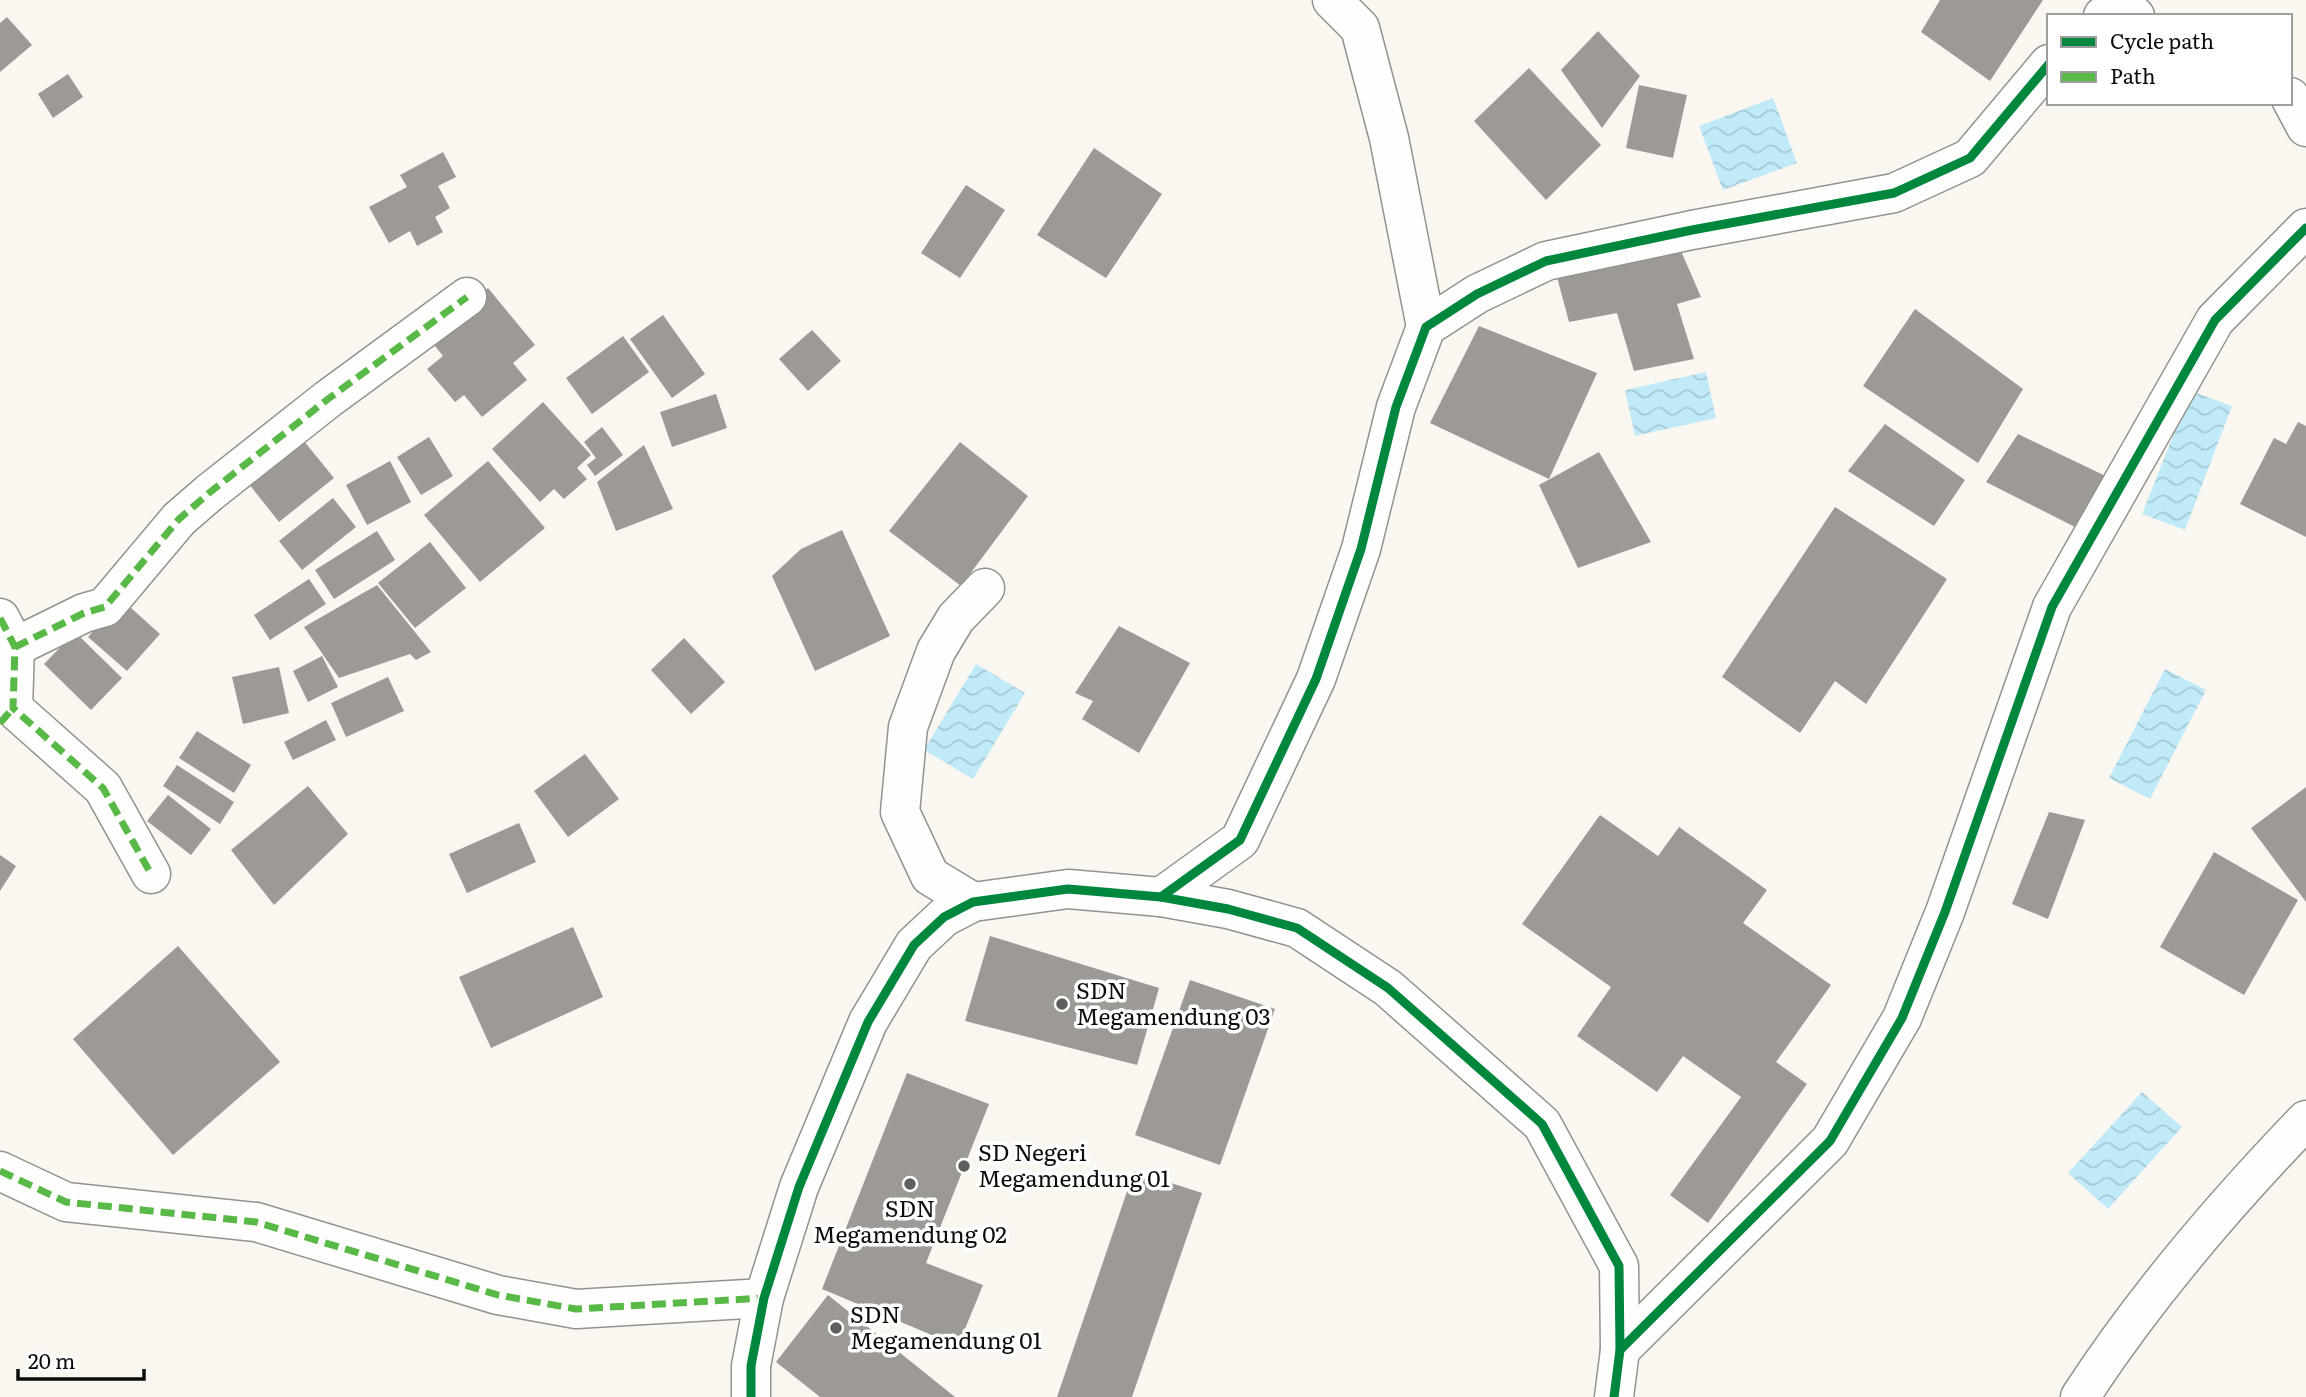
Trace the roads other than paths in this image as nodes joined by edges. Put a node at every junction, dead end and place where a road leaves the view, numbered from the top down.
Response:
1 (1332, 0) edge
2 (2106, 14) edge
3 (2129, 14) edge
4 (2047, 66) edge
5 (2292, 101) edge
6 (2306, 127) edge
7 (2306, 228) edge
8 (467, 297) dead end
9 (1426, 327) junction
10 (985, 588) dead end
11 (8, 633) edge
12 (6, 716) edge
13 (151, 874) dead end
14 (1161, 897) junction
15 (973, 902) junction
16 (2306, 1120) edge
17 (0, 1171) edge
18 (764, 1298) junction
19 (1620, 1350) junction
20 (751, 1397) edge
21 (1614, 1397) edge
22 (2080, 1397) edge

1 - 9 street
2 - 3 street
4 - 9 street
5 - 6 street
7 - 19 street
8 - 11 street
9 - 14 street
10 - 15 street
11 - 12 street
12 - 13 street
14 - 15 street
14 - 19 street
15 - 18 street
16 - 22 street
17 - 18 street
18 - 20 street
19 - 21 street

